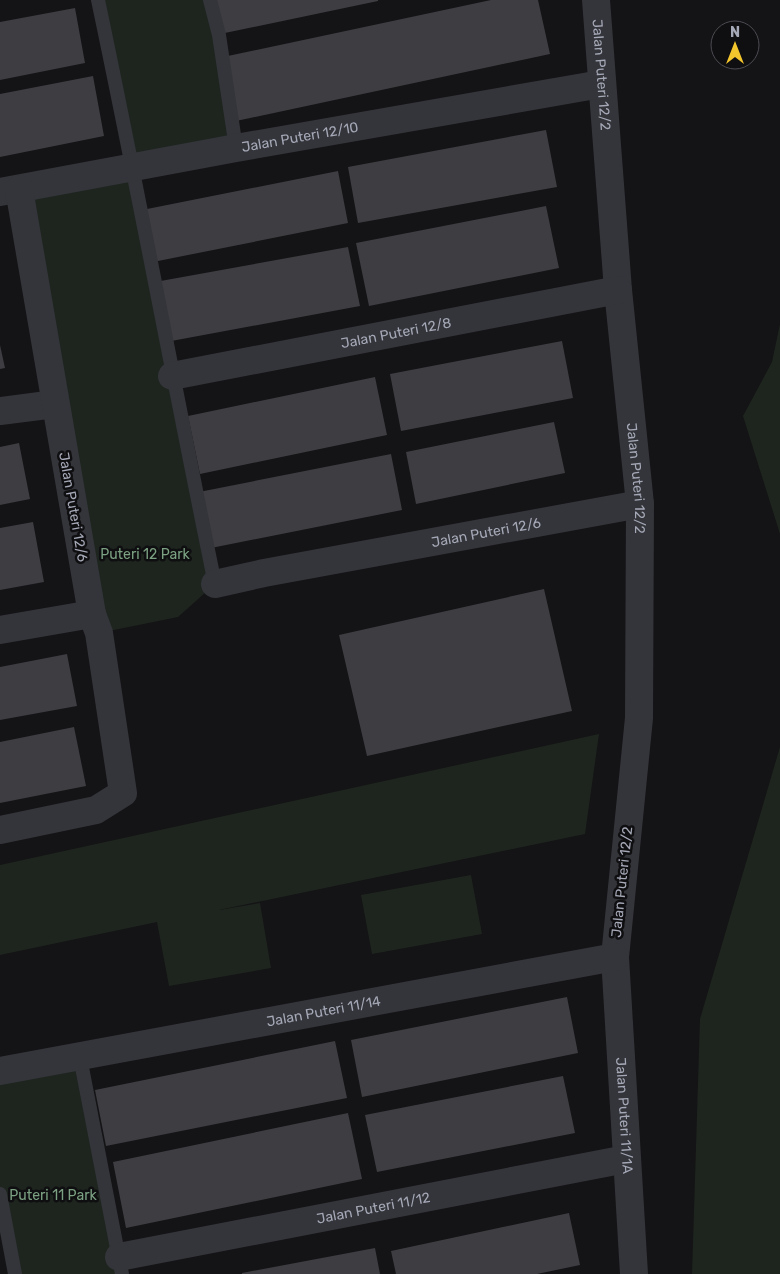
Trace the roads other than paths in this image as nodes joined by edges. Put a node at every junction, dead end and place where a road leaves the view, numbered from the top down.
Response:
1 (98, 0) edge
2 (210, 0) edge
3 (596, 0) edge
4 (601, 84) junction
5 (236, 148) junction
6 (133, 168) junction
7 (9, 191) edge
8 (618, 290) junction
9 (172, 376) junction
10 (55, 404) junction
11 (0, 411) edge
12 (640, 504) junction
13 (215, 584) joint
14 (92, 614) junction
15 (0, 630) edge
16 (0, 830) edge
17 (615, 957) junction
18 (80, 1057) junction
19 (0, 1071) edge
20 (626, 1158) junction
21 (0, 1194) edge
22 (121, 1266) edge
23 (16, 1274) edge
24 (634, 1274) edge

1 - 6 lane
2 - 5 lane
3 - 4 street, Jalan Puteri 12/2
4 - 5 street, Jalan Puteri 12/10
4 - 8 street, Jalan Puteri 12/2
5 - 6 street, Jalan Puteri 12/10
6 - 7 street, Jalan Puteri 12/10
6 - 9 lane
7 - 10 street, Jalan Puteri 12/6
8 - 9 street, Jalan Puteri 12/8
8 - 12 street, Jalan Puteri 12/2
9 - 13 lane
10 - 11 street
10 - 14 street, Jalan Puteri 12/6
12 - 13 street, Jalan Puteri 12/6
12 - 17 street, Jalan Puteri 12/2
14 - 15 street
14 - 16 street, Jalan Puteri 12/6
17 - 18 street, Jalan Puteri 11/14
17 - 20 street, Jalan Puteri 11/1A
18 - 19 street, Jalan Puteri 11/14
18 - 22 lane
20 - 22 street, Jalan Puteri 11/12
20 - 24 street, Jalan Puteri 11/1A
21 - 23 lane

